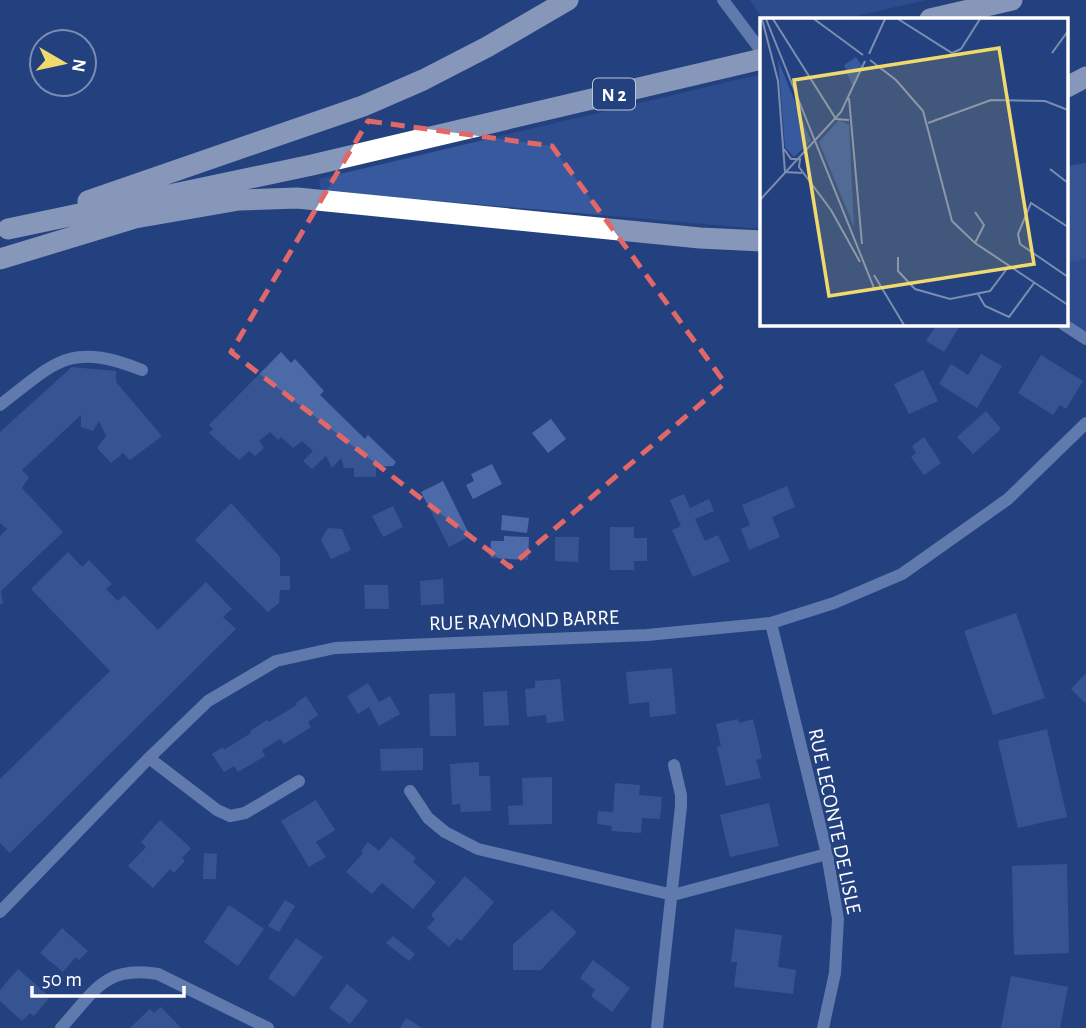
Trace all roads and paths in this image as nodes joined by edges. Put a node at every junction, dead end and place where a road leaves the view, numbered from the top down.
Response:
1 (568, 0) edge
2 (723, 0) edge
3 (1012, 0) edge
4 (934, 18) edge
5 (760, 49) edge
6 (760, 59) edge
7 (1086, 77) edge
8 (1068, 86) edge
9 (201, 189) junction
10 (135, 218) junction
11 (4, 230) edge
12 (760, 241) edge
13 (0, 259) edge
14 (1066, 326) edge
15 (1086, 339) edge
16 (142, 370) dead end
17 (0, 405) edge
18 (1086, 423) edge
19 (771, 623) junction
20 (149, 758) junction
21 (674, 765) dead end
22 (299, 781) dead end
23 (410, 791) dead end
24 (827, 854) junction
25 (673, 895) junction
26 (2, 905) edge
27 (61, 1028) edge
28 (268, 1028) edge
29 (657, 1028) edge
30 (823, 1028) edge

1 - 11 highway
2 - 5 street
3 - 4 highway
6 - 9 highway, N 2
7 - 8 highway
9 - 10 highway
9 - 11 highway, N 2
10 - 12 highway
10 - 13 highway
14 - 15 street
16 - 17 street
18 - 19 street, RUE RAYMOND BARRE
19 - 20 street, RUE RAYMOND BARRE
19 - 24 street, RUE LECONTE DE LISLE
20 - 22 street
20 - 26 street, RUE RAYMOND BARRE
21 - 25 street
23 - 25 street
24 - 25 street
24 - 30 street, RUE LECONTE DE LISLE
25 - 29 street
27 - 28 street

